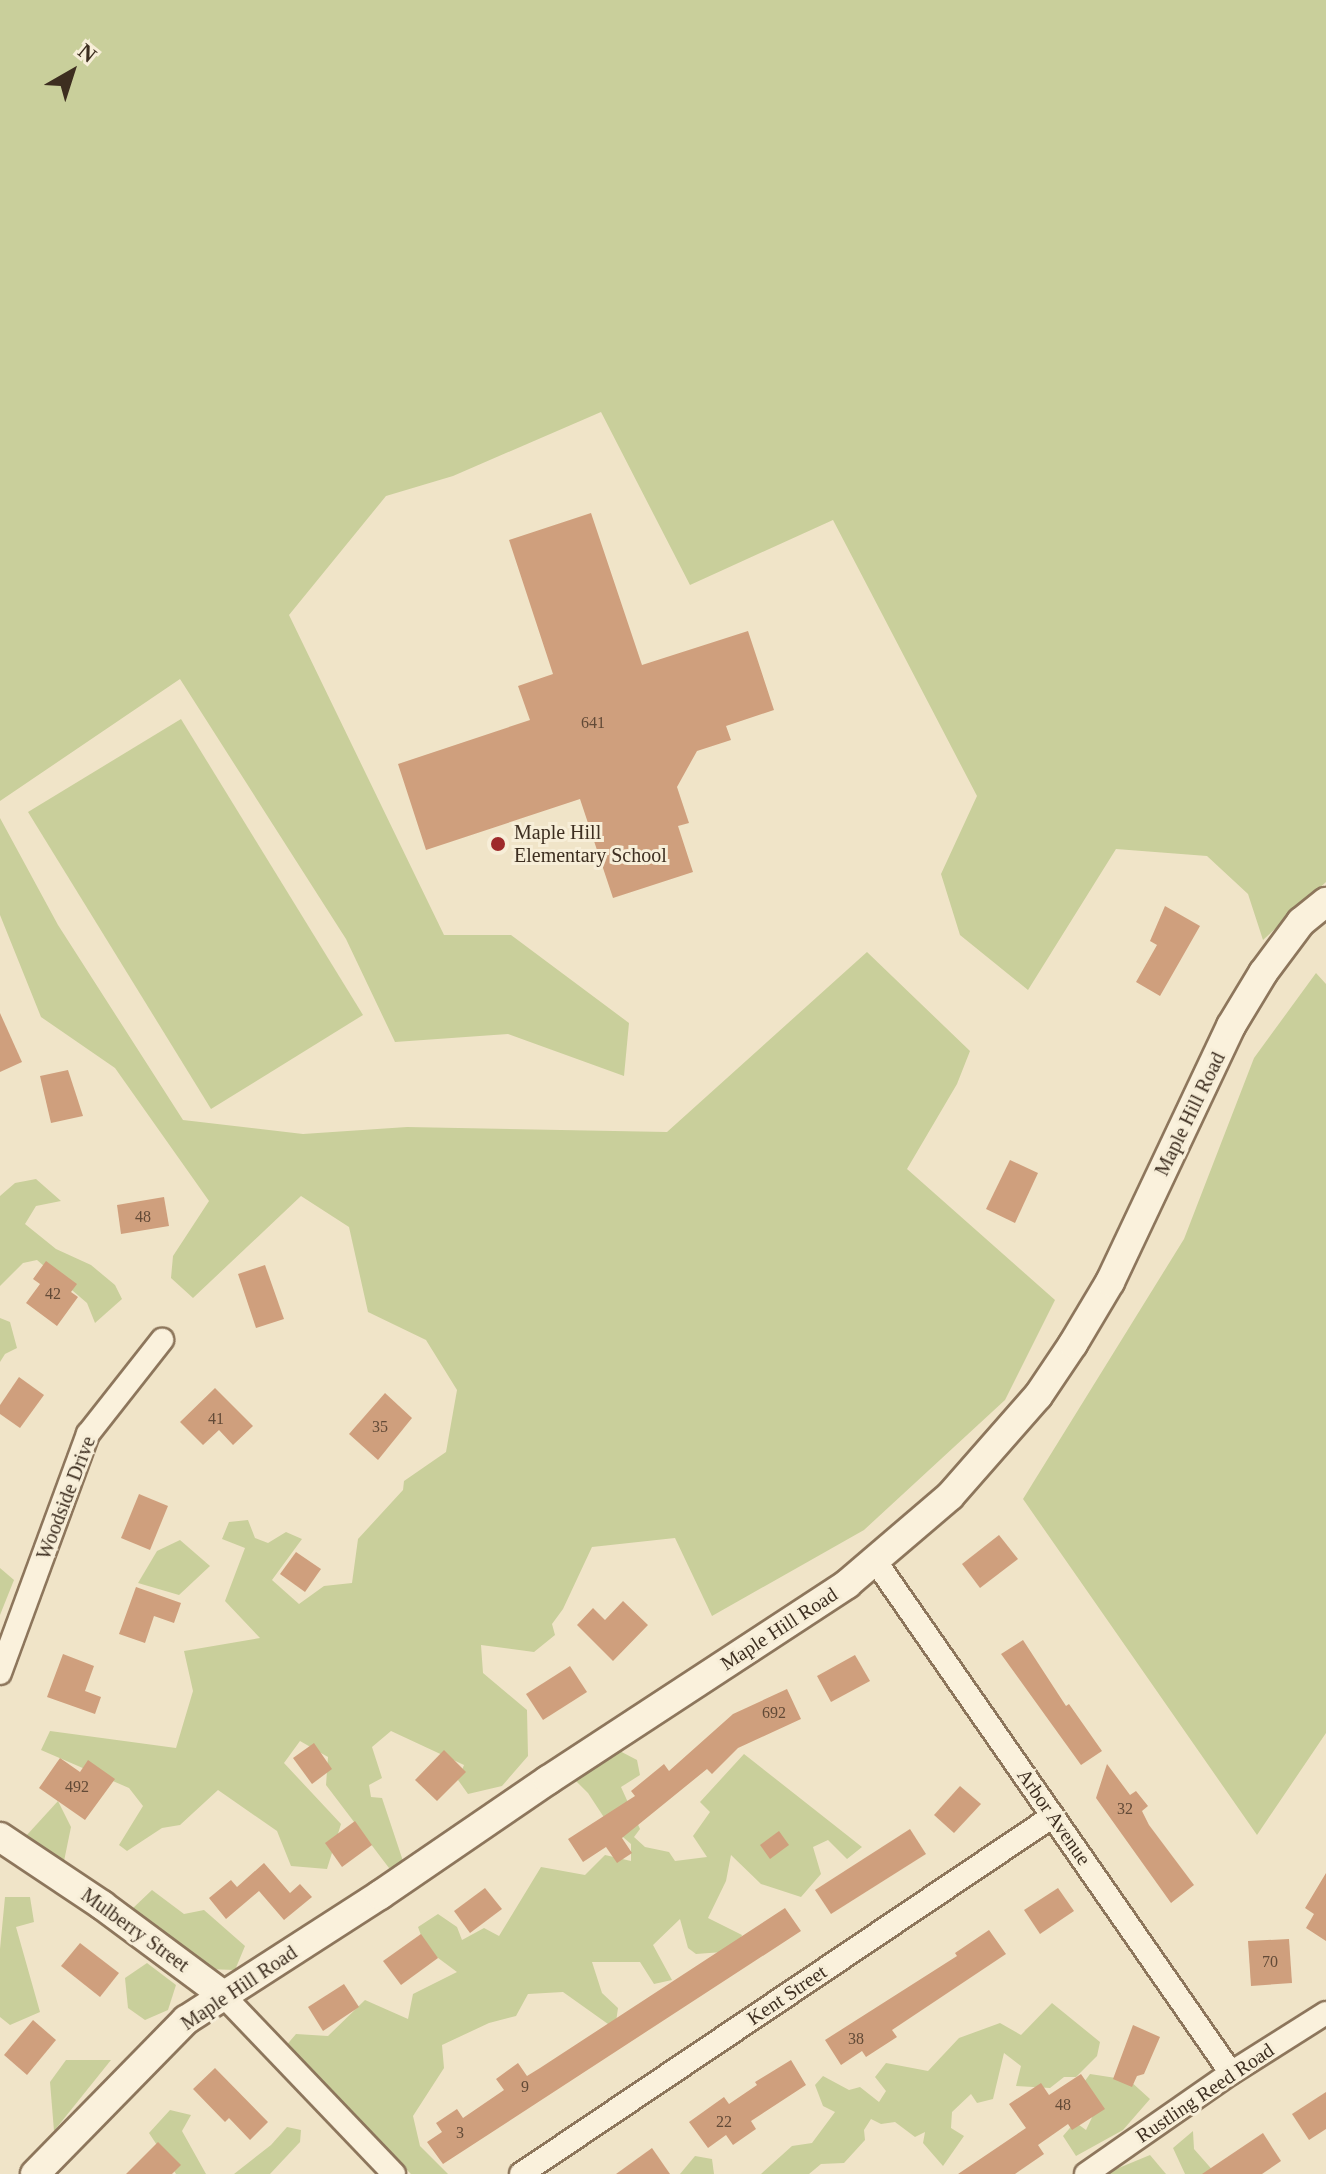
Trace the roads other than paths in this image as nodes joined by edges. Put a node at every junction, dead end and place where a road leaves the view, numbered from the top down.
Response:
1 (1326, 902) edge
2 (162, 1340) dead end
3 (876, 1562) junction
4 (0, 1673) edge
5 (1053, 1816) junction
6 (0, 1837) edge
7 (222, 1994) junction
8 (1326, 2013) edge
9 (1231, 2073) junction
10 (35, 2174) edge
11 (394, 2174) edge
12 (521, 2174) edge
13 (1086, 2174) edge

1 - 3 street, Maple Hill Road
2 - 4 street, Woodside Drive
3 - 5 street, Arbor Avenue
3 - 7 street, Maple Hill Road
5 - 9 street, Arbor Avenue
5 - 12 street, Kent Street
6 - 7 street, Mulberry Street
7 - 10 street, Maple Hill Road
7 - 11 street, Mulberry Street
8 - 9 street, Rustling Reed Road
9 - 13 street, Rustling Reed Road

